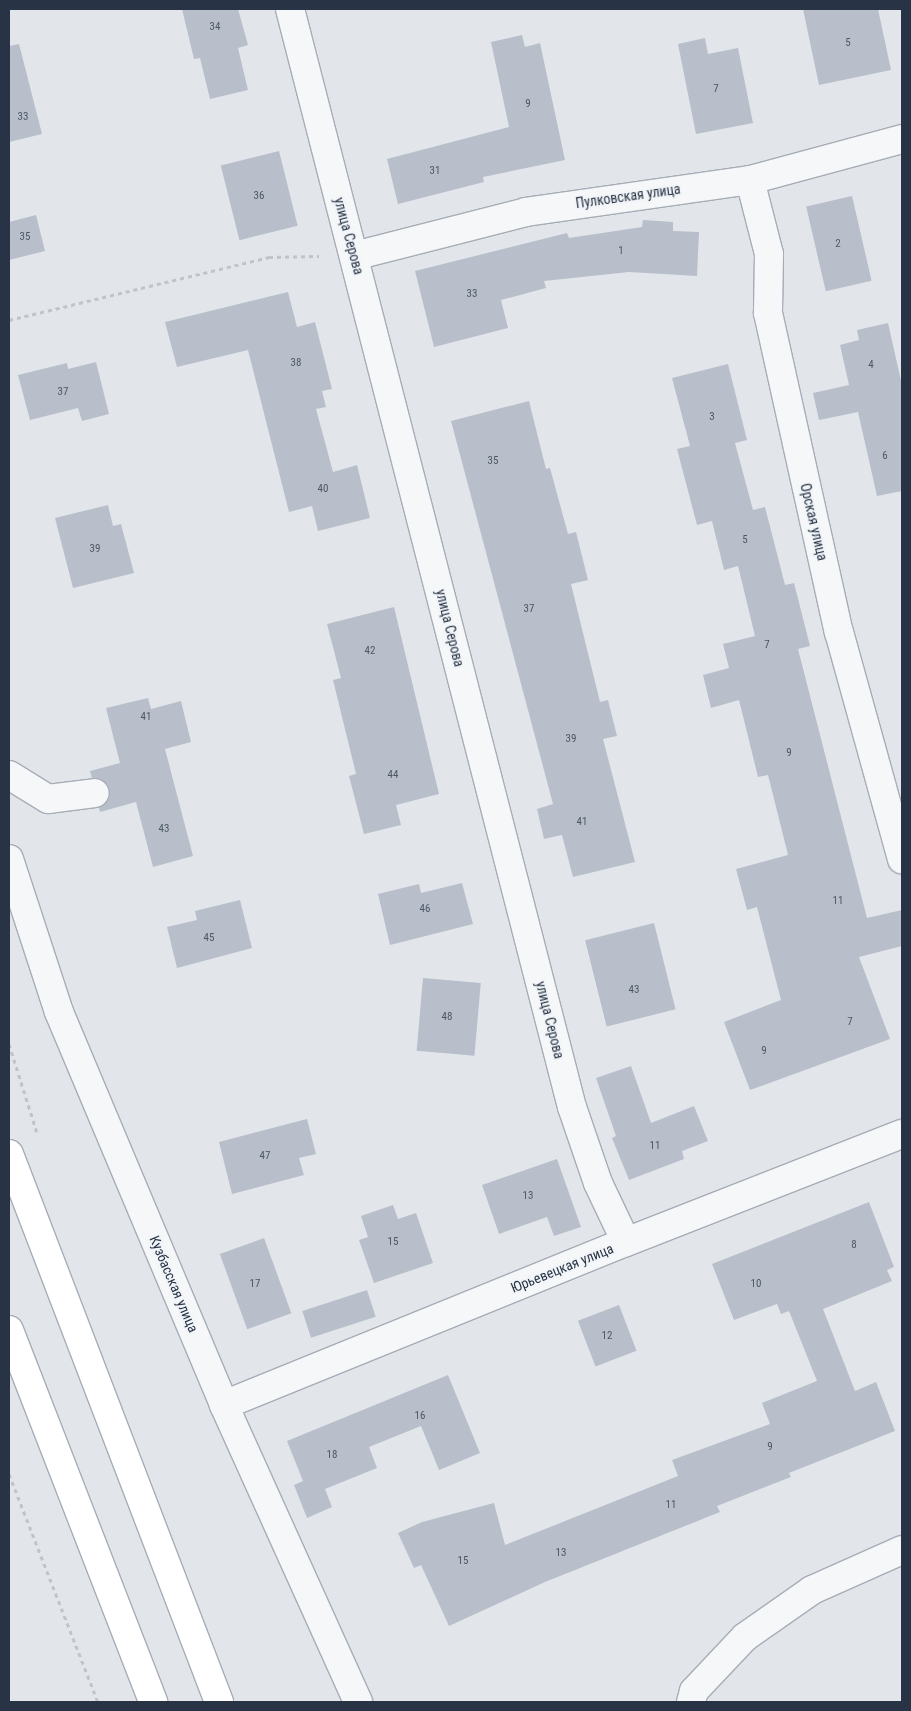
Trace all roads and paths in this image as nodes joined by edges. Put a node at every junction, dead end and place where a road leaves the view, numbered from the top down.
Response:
1 (290, 9) edge
2 (902, 139) edge
3 (750, 180) junction
4 (354, 256) junction
5 (9, 320) edge
6 (9, 775) edge
7 (95, 793) dead end
8 (9, 859) edge
9 (902, 859) edge
10 (902, 1134) edge
11 (9, 1154) edge
12 (626, 1242) junction
13 (9, 1330) edge
14 (224, 1405) junction
15 (9, 1474) edge
16 (902, 1550) edge
17 (98, 1702) edge
18 (153, 1702) edge
19 (219, 1702) edge
20 (358, 1702) edge
21 (691, 1702) edge

1 - 4 street, улица Серова
2 - 3 street, Пулковская улица
3 - 4 street, Пулковская улица
3 - 9 street, Орская улица
4 - 5 path
4 - 12 street, улица Серова
6 - 7 street
8 - 14 street, Кузбасская улица
10 - 12 street, Юрьевецкая улица
11 - 19 main road
12 - 14 street, Юрьевецкая улица
13 - 18 main road
14 - 20 street, Кузбасская улица
15 - 17 path
16 - 21 street

